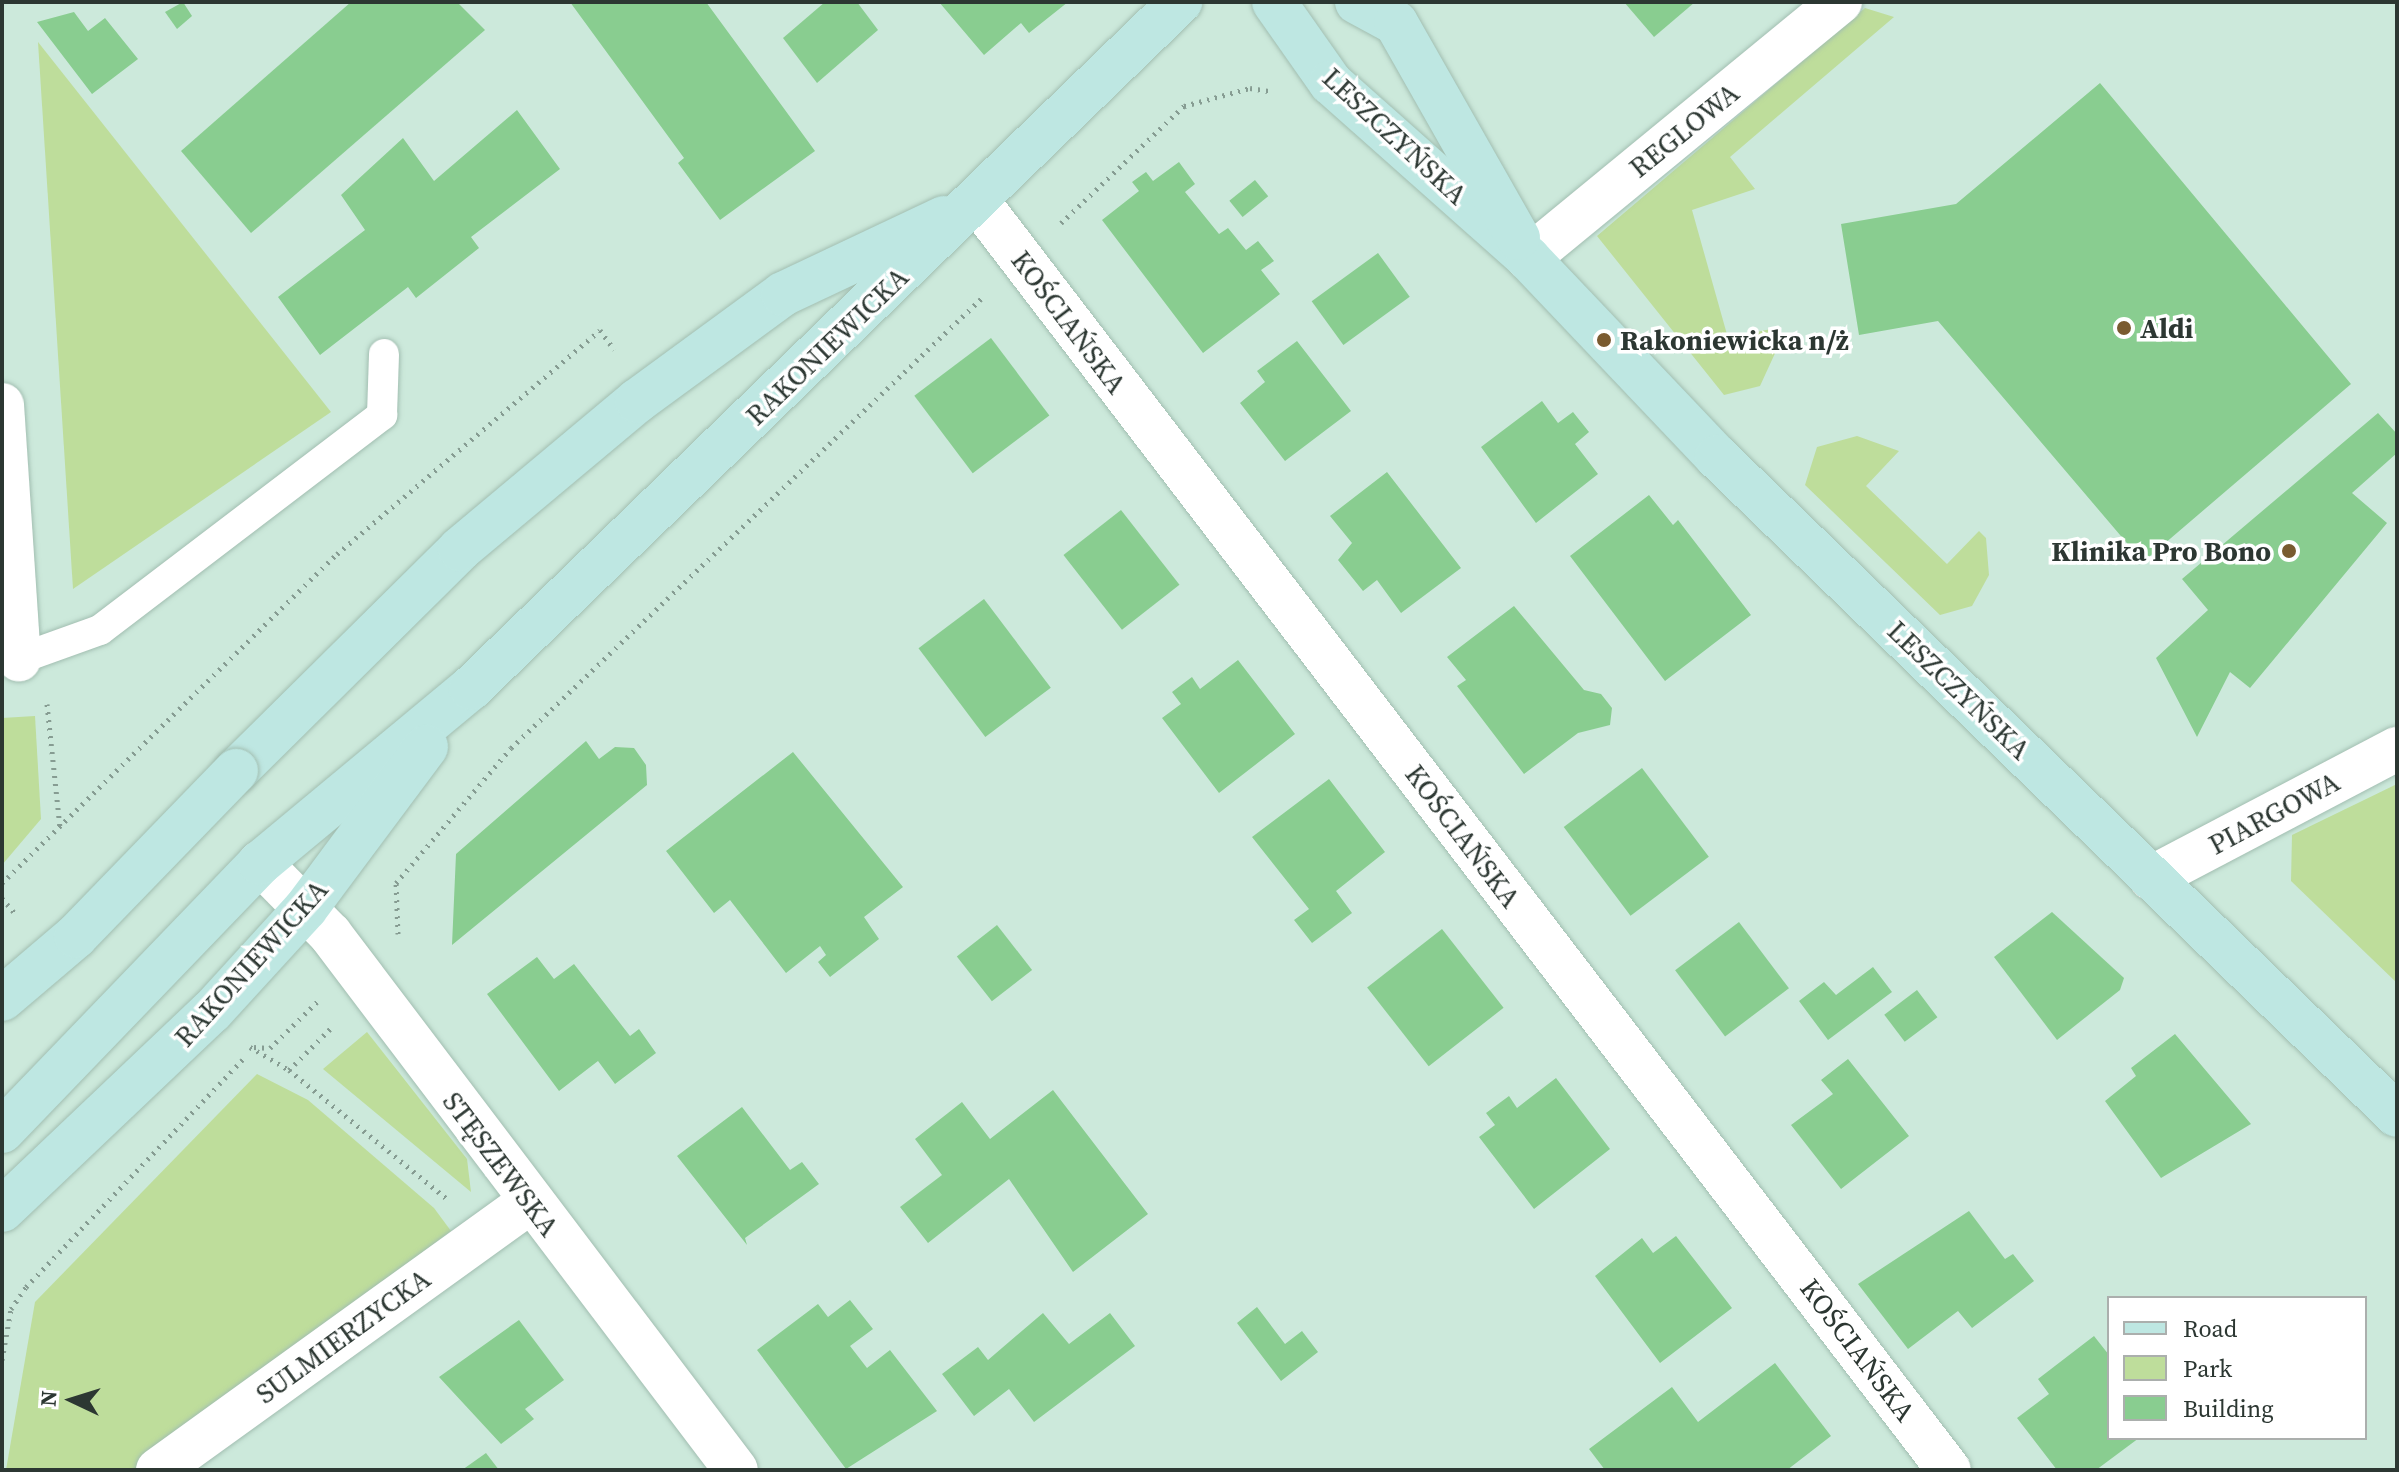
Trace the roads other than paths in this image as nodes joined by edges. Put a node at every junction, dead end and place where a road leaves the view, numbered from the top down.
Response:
1 (1180, 2) edge
2 (1274, 2) edge
3 (1357, 2) edge
4 (1840, 2) edge
5 (1392, 12) edge
6 (978, 202) junction
7 (1528, 258) junction
8 (384, 354) dead end
9 (2, 405) edge
10 (19, 659) joint
11 (471, 688) junction
12 (2397, 749) edge
13 (260, 863) junction
14 (2151, 878) junction
15 (306, 908) junction
16 (2, 999) edge
17 (2397, 1115) edge
18 (2, 1131) edge
19 (529, 1202) junction
20 (2, 1210) edge
21 (158, 1470) edge
22 (736, 1470) edge
23 (1949, 1470) edge

1 - 6 street, RAKONIEWICKA
2 - 7 street, LESZCZYŃSKA
3 - 5 street, LESZCZYŃSKA
4 - 7 street, REGLOWA
5 - 7 street, LESZCZYŃSKA
6 - 11 street, RAKONIEWICKA
6 - 16 street, bridge
6 - 23 street, KOŚCIAŃSKA
7 - 14 street, LESZCZYŃSKA
8 - 10 lane
9 - 10 street
11 - 13 street, RAKONIEWICKA
11 - 15 street, RAKONIEWICKA
12 - 14 street, PIARGOWA
13 - 15 street, STĘSZEWSKA
13 - 18 street, RAKONIEWICKA
14 - 17 street, LESZCZYŃSKA
15 - 19 street, STĘSZEWSKA
15 - 20 street, RAKONIEWICKA
19 - 21 street, SULMIERZYCKA
19 - 22 street, STĘSZEWSKA

